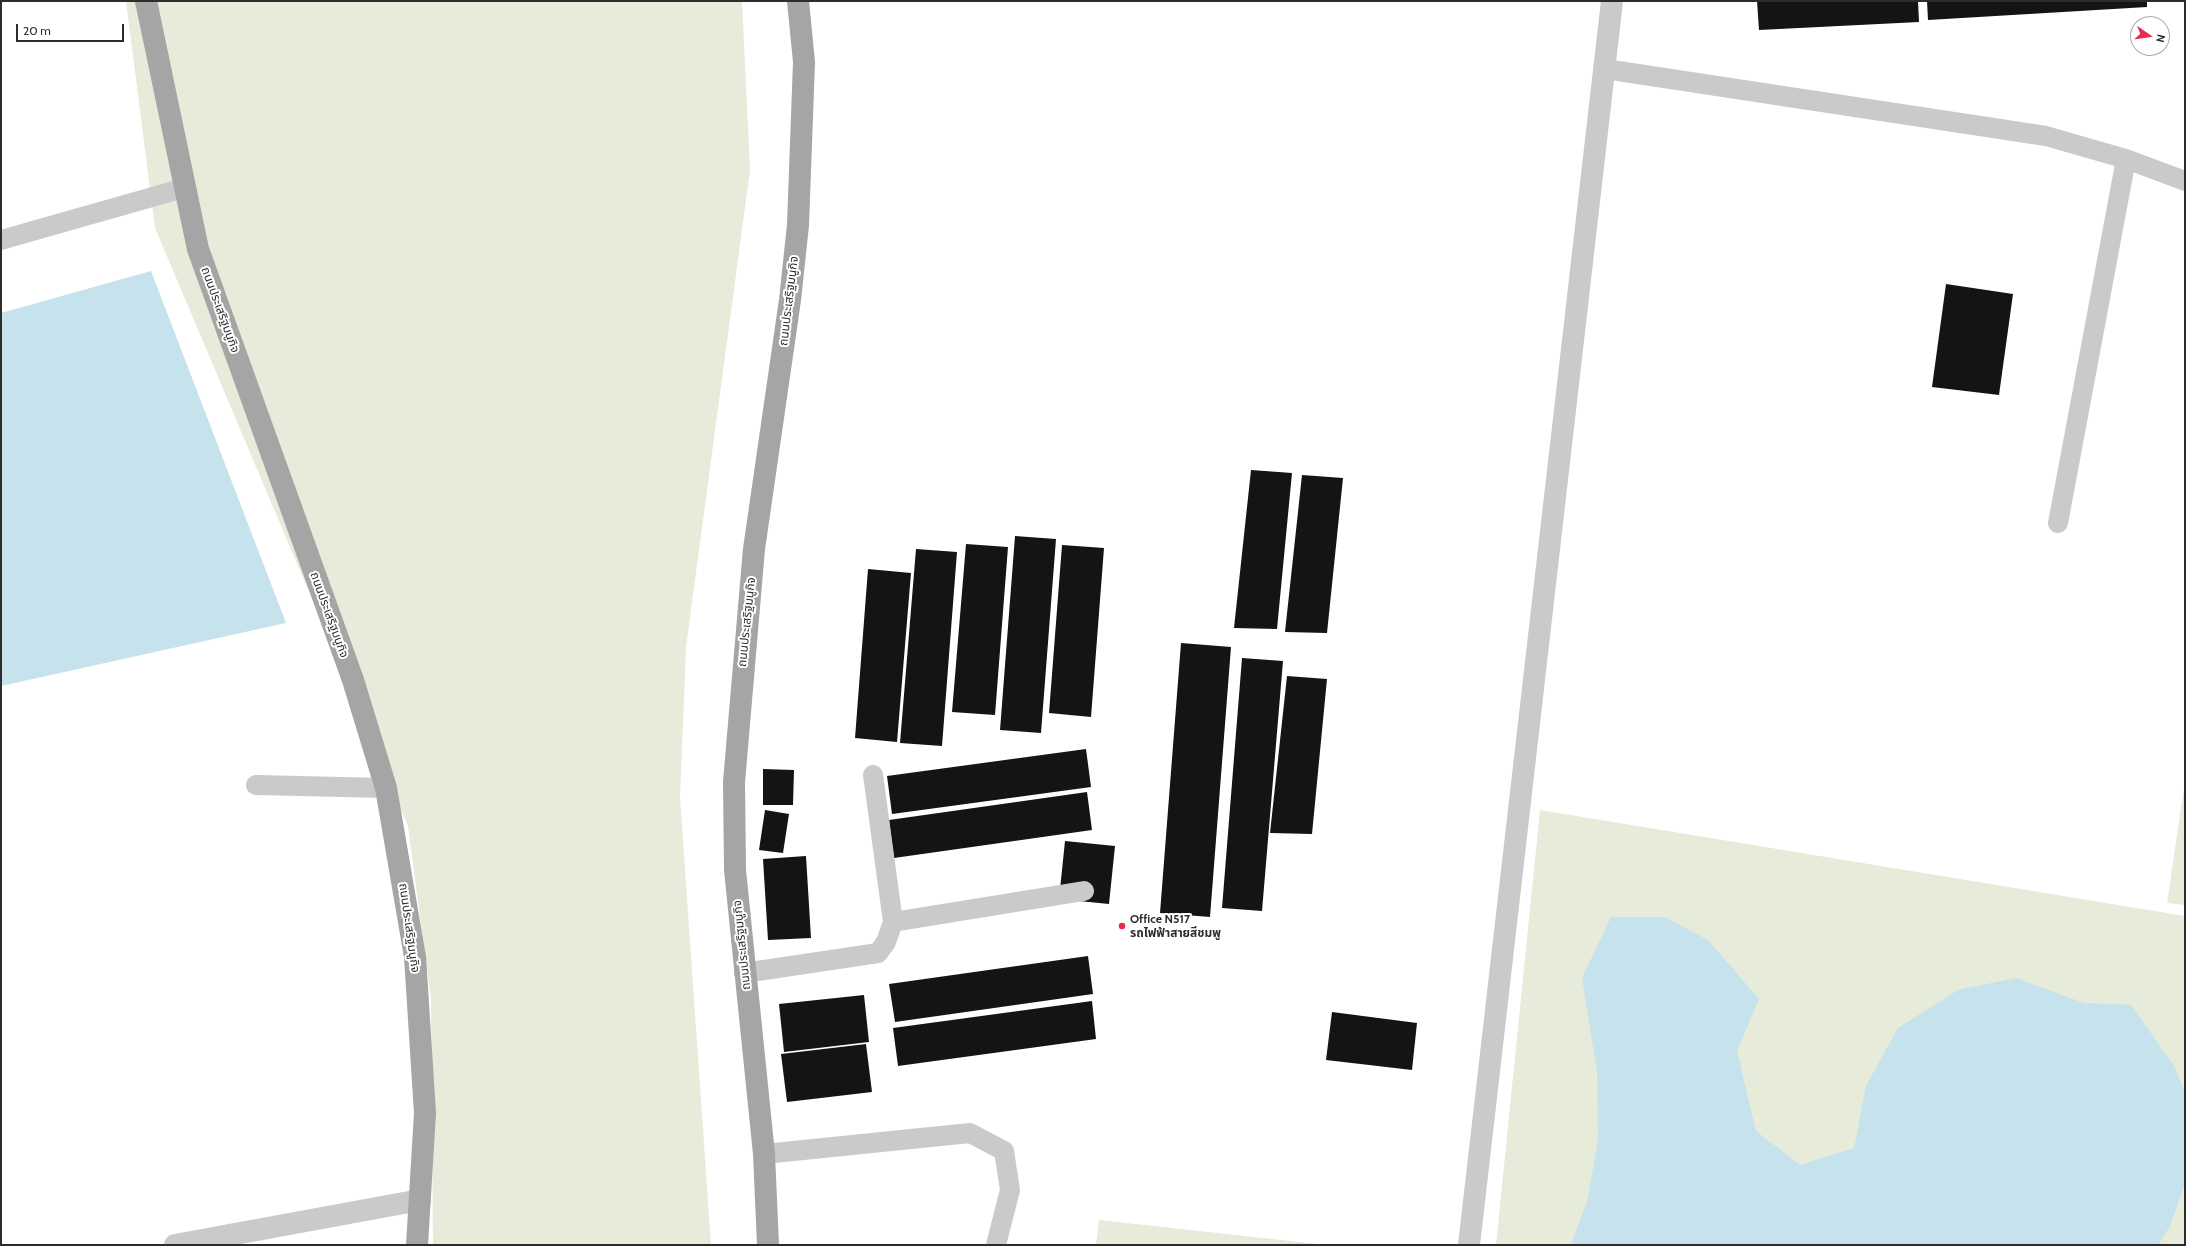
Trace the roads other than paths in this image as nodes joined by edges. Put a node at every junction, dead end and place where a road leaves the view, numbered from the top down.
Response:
1 (146, 1) edge
2 (798, 1) edge
3 (1612, 1) edge
4 (1605, 69) junction
5 (2126, 159) junction
6 (2185, 181) edge
7 (184, 188) junction
8 (1, 240) edge
9 (2058, 523) dead end
10 (873, 774) dead end
11 (256, 784) dead end
12 (386, 788) junction
13 (1084, 891) dead end
14 (892, 922) junction
15 (744, 973) junction
16 (764, 1154) junction
17 (420, 1200) junction
18 (174, 1245) edge
19 (417, 1245) edge
20 (768, 1245) edge
21 (996, 1245) edge
22 (1469, 1245) edge

1 - 7 main road, ถนนประเสริฐมนูกิจ
2 - 15 main road, ถนนประเสริฐมนูกิจ
3 - 4 street
4 - 5 lane
4 - 22 street
5 - 6 lane
5 - 9 lane
7 - 8 lane
7 - 12 main road, ถนนประเสริฐมนูกิจ
10 - 14 lane
11 - 12 lane
12 - 17 main road, ถนนประเสริฐมนูกิจ
13 - 14 lane
14 - 15 lane
15 - 16 main road, ถนนประเสริฐมนูกิจ
16 - 20 main road, ถนนประเสริฐมนูกิจ
16 - 21 lane
17 - 18 street
17 - 19 main road, ถนนประเสริฐมนูกิจ

